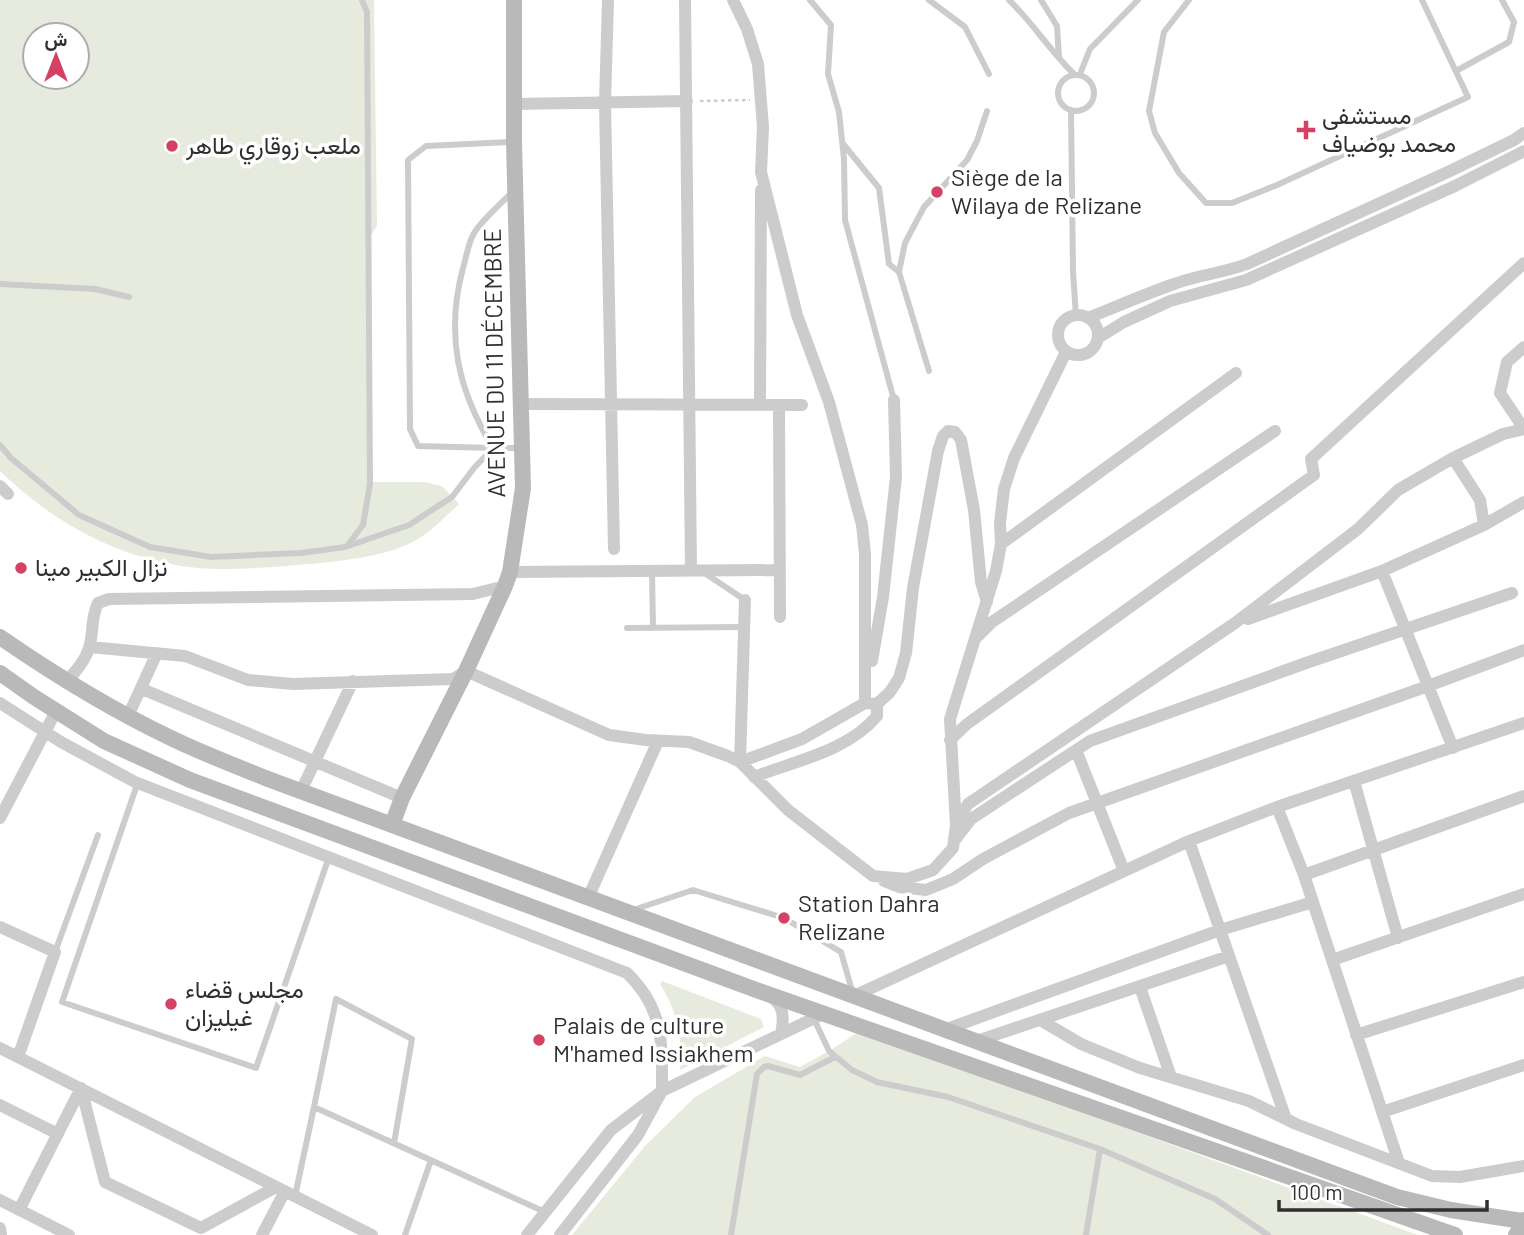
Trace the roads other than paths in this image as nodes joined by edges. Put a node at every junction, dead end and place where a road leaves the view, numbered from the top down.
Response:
1 (362, 0) edge
2 (514, 0) edge
3 (608, 0) edge
4 (685, 0) edge
5 (733, 0) edge
6 (810, 0) edge
7 (929, 0) edge
8 (1009, 0) edge
9 (1041, 0) edge
10 (1138, 0) edge
11 (1189, 0) edge
12 (1422, 0) edge
13 (1503, 0) edge
14 (1059, 60) junction
15 (1456, 71) junction
16 (989, 74) dead end
17 (1077, 74) junction
18 (687, 101) junction
19 (605, 103) junction
20 (514, 104) junction
21 (1071, 110) junction
22 (987, 111) dead end
23 (1524, 133) edge
24 (513, 142) junction
25 (843, 143) junction
26 (1524, 151) edge
27 (761, 172) junction
28 (515, 189) junction
29 (1524, 263) edge
30 (899, 272) junction
31 (0, 284) edge
32 (129, 297) dead end
33 (1082, 317) junction
34 (1098, 338) junction
35 (1524, 347) edge
36 (1066, 352) junction
37 (929, 371) dead end
38 (1236, 373) dead end
39 (894, 400) joint
40 (522, 404) junction
41 (612, 404) junction
42 (690, 405) junction
43 (760, 405) junction
44 (779, 405) junction
45 (802, 405) dead end
46 (1524, 429) edge
47 (1275, 431) dead end
48 (0, 445) edge
49 (493, 448) junction
50 (523, 448) junction
51 (1452, 458) junction
52 (1524, 502) edge
53 (1484, 524) junction
54 (1001, 544) junction
55 (345, 547) junction
56 (614, 549) dead end
57 (780, 570) junction
58 (1382, 570) junction
59 (652, 571) junction
60 (696, 571) junction
61 (507, 579) junction
62 (1512, 593) dead end
63 (745, 600) joint
64 (988, 603) junction
65 (780, 617) dead end
66 (1235, 624) junction
67 (744, 627) junction
68 (627, 628) dead end
69 (653, 628) junction
70 (1405, 629) junction
71 (0, 637) edge
72 (976, 639) junction
73 (90, 647) junction
74 (1524, 650) edge
75 (157, 653) junction
76 (466, 671) junction
77 (0, 673) edge
78 (67, 681) junction
79 (353, 681) junction
80 (1428, 686) junction
81 (142, 689) junction
82 (0, 703) edge
83 (871, 703) junction
84 (56, 711) junction
85 (128, 716) junction
86 (1524, 723) edge
87 (44, 732) junction
88 (950, 740) junction
89 (658, 741) junction
90 (1452, 748) junction
91 (1076, 750) junction
92 (315, 761) junction
93 (740, 762) junction
94 (754, 777) junction
95 (1354, 781) junction
96 (138, 782) junction
97 (301, 791) junction
98 (1524, 796) edge
99 (402, 798) junction
100 (1097, 803) junction
101 (1277, 807) junction
102 (0, 818) edge
103 (392, 825) junction
104 (956, 825) junction
105 (98, 835) dead end
106 (954, 841) junction
107 (1189, 841) junction
108 (1374, 850) junction
109 (329, 856) junction
110 (1124, 871) junction
111 (1304, 875) junction
112 (873, 876) junction
113 (1524, 894) edge
114 (588, 898) junction
115 (1313, 902) junction
116 (626, 912) junction
117 (0, 927) edge
118 (1220, 930) junction
119 (1398, 937) junction
120 (55, 952) junction
121 (1229, 956) junction
122 (1332, 960) junction
123 (1524, 982) edge
124 (1140, 986) junction
125 (759, 991) junction
126 (854, 996) junction
127 (819, 1016) junction
128 (1042, 1021) junction
129 (944, 1031) junction
130 (781, 1034) junction
131 (1356, 1035) junction
132 (974, 1042) junction
133 (0, 1048) edge
134 (18, 1057) junction
135 (835, 1057) junction
136 (1524, 1065) edge
137 (1171, 1077) junction
138 (81, 1088) junction
139 (662, 1091) junction
140 (0, 1104) edge
141 (314, 1107) junction
142 (1382, 1112) junction
143 (1286, 1119) junction
144 (58, 1134) junction
145 (394, 1143) junction
146 (1100, 1149) junction
147 (430, 1160) junction
148 (1399, 1164) junction
149 (1524, 1166) edge
150 (285, 1191) junction
151 (0, 1200) edge
152 (19, 1210) junction
153 (545, 1212) junction
154 (1521, 1225) edge
155 (0, 1228) edge
156 (1, 1235) edge
157 (69, 1235) edge
158 (262, 1235) edge
159 (372, 1235) edge
160 (405, 1235) edge
161 (527, 1235) edge
162 (560, 1235) edge
163 (730, 1235) edge
164 (1086, 1235) edge
165 (1268, 1235) edge
166 (1455, 1235) edge

1 - 55 lane
2 - 20 main road, AVENUE DU 11 DÉCEMBRE
3 - 19 street
4 - 18 street
5 - 27 street
6 - 25 lane
7 - 16 lane
8 - 14 lane
9 - 14 lane
10 - 17 lane
11 - 15 lane
12 - 15 lane
13 - 15 lane
14 - 17 lane
17 - 21 lane
17 - 21 lane
18 - 19 street
18 - 42 street
19 - 20 street
19 - 41 street
20 - 24 main road, AVENUE DU 11 DÉCEMBRE
21 - 33 lane
22 - 30 lane
23 - 33 street
24 - 28 main road, AVENUE DU 11 DÉCEMBRE
24 - 49 lane
25 - 30 lane
25 - 39 lane
26 - 34 street
27 - 43 street
27 - 83 street
28 - 40 main road, AVENUE DU 11 DÉCEMBRE
28 - 49 lane
29 - 88 street
30 - 37 lane
31 - 32 lane
33 - 34 street
33 - 36 street
34 - 36 street
35 - 46 street
36 - 54 street
38 - 54 street
39 - 83 street
40 - 41 street
40 - 50 main road, AVENUE DU 11 DÉCEMBRE
41 - 42 street
41 - 56 street
42 - 43 street
42 - 60 street
43 - 44 street
44 - 45 street
44 - 57 street
46 - 51 street
47 - 72 street
48 - 55 lane
49 - 50 lane
49 - 55 lane
50 - 61 main road, AVENUE DU 11 DÉCEMBRE
51 - 53 street
51 - 66 street
52 - 53 street
53 - 58 street
54 - 64 street
57 - 60 street
57 - 65 street
58 - 66 street
58 - 70 street
59 - 60 street
59 - 61 street
59 - 69 lane
60 - 63 lane
61 - 73 street
61 - 76 main road, AVENUE DU 11 DÉCEMBRE
62 - 70 street
63 - 67 street
64 - 72 street
64 - 83 street
66 - 104 street
67 - 69 lane
67 - 93 street
68 - 69 lane
70 - 80 street
70 - 91 street
71 - 78 main road
72 - 88 street
73 - 75 street
73 - 78 street
74 - 80 street
75 - 79 street
75 - 81 street
76 - 79 street
76 - 89 street
76 - 99 main road, AVENUE DU 11 DÉCEMBRE
77 - 84 main road
78 - 85 main road
79 - 92 street
80 - 90 street
80 - 100 street
81 - 85 street
81 - 92 street
82 - 87 street
83 - 93 street
83 - 94 street
84 - 87 street
84 - 125 main road
85 - 97 main road
86 - 90 street
87 - 96 street
87 - 102 street
88 - 104 street
89 - 93 street
89 - 114 street
90 - 95 street
91 - 100 street
91 - 106 street
92 - 97 street
92 - 99 street
93 - 94 street
94 - 112 street
95 - 101 street
95 - 108 street
96 - 109 street
96 - 109 lane
97 - 103 main road
98 - 108 street
99 - 103 main road, AVENUE DU 11 DÉCEMBRE
100 - 110 street
100 - 112 street
101 - 107 street
101 - 111 street
103 - 114 main road
104 - 106 street
105 - 120 lane
106 - 112 street
107 - 110 street
107 - 118 street
108 - 111 street
108 - 119 street
109 - 139 street
110 - 126 street
111 - 115 street
113 - 119 street
114 - 116 main road
115 - 118 street
115 - 122 street
116 - 126 main road
116 - 126 lane
117 - 120 street
118 - 121 street
118 - 129 street
119 - 122 street
120 - 134 street
121 - 124 street
121 - 143 street
122 - 131 street
123 - 131 street
124 - 128 street
124 - 137 street
125 - 127 main road
125 - 130 street
126 - 129 main road
127 - 130 street
127 - 135 lane
127 - 166 main road
128 - 132 street
128 - 137 street
129 - 132 main road
130 - 139 street
131 - 142 street
132 - 154 main road
133 - 134 street
134 - 138 street
135 - 146 lane
135 - 163 lane
136 - 142 street
137 - 143 street
138 - 144 street
138 - 150 street
138 - 150 street
139 - 153 street
139 - 162 street
140 - 144 street
141 - 145 lane
141 - 145 lane
141 - 150 lane
142 - 148 street
143 - 148 street
144 - 152 street
145 - 147 lane
146 - 164 lane
146 - 165 lane
147 - 153 lane
147 - 160 lane
148 - 149 street
150 - 158 street
150 - 159 street
151 - 152 street
152 - 157 street
153 - 161 street
155 - 156 street

